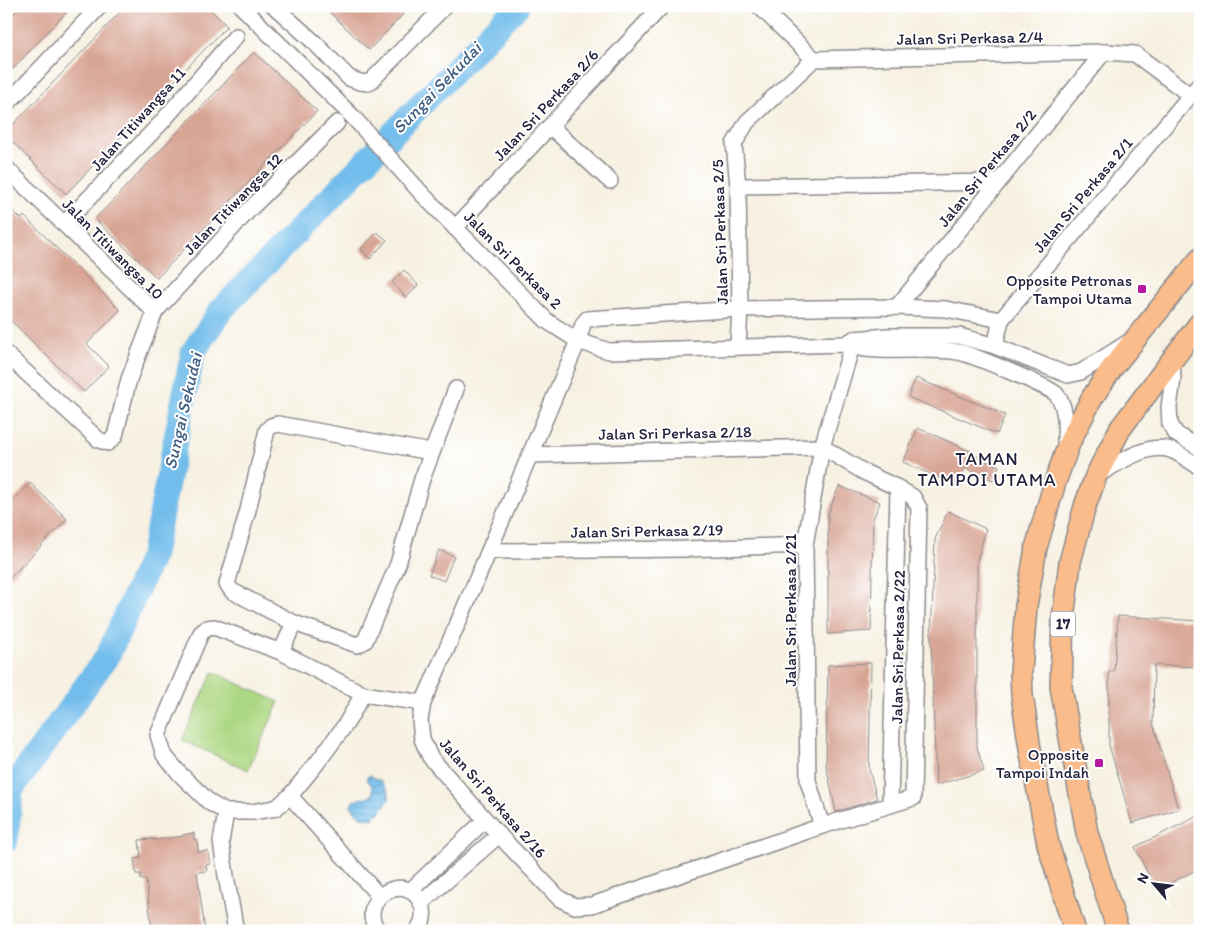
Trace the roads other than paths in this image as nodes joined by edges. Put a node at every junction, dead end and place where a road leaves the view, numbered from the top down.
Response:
1 (100, 6) edge
2 (241, 6) edge
3 (266, 6) edge
4 (274, 6) edge
5 (445, 6) edge
6 (662, 6) edge
7 (759, 6) edge
8 (254, 19) junction
9 (236, 36) dead end
10 (1104, 52) junction
11 (814, 59) junction
12 (1195, 90) edge
13 (6, 105) edge
14 (337, 123) dead end
15 (551, 127) junction
16 (6, 168) edge
17 (610, 181) dead end
18 (998, 182) junction
19 (738, 186) junction
20 (64, 224) junction
21 (455, 228) junction
22 (1200, 259) edge
23 (897, 307) junction
24 (740, 309) junction
25 (155, 312) junction
26 (1001, 320) junction
27 (1200, 323) edge
28 (1139, 335) junction
29 (578, 341) junction
30 (850, 343) junction
31 (738, 346) junction
32 (995, 346) junction
33 (6, 354) edge
34 (1172, 358) junction
35 (456, 389) dead end
36 (822, 447) junction
37 (1200, 448) edge
38 (431, 452) junction
39 (530, 454) junction
40 (1064, 457) junction
41 (1200, 467) edge
42 (1096, 476) junction
43 (898, 488) junction
44 (805, 545) junction
45 (490, 551) junction
46 (294, 623) junction
47 (281, 652) junction
48 (363, 694) junction
49 (423, 703) junction
50 (290, 796) junction
51 (913, 798) joint
52 (890, 805) junction
53 (226, 812) junction
54 (486, 820) junction
55 (822, 826) junction
56 (499, 836) junction
57 (410, 891) junction
58 (379, 896) junction
59 (421, 903) junction
60 (236, 931) edge
61 (378, 931) edge
62 (417, 931) edge
63 (1075, 931) edge
64 (1118, 931) edge

1 - 13 street
2 - 8 street, Jalan Sri Perkasa 2
3 - 8 street
4 - 5 street
6 - 15 street, Jalan Sri Perkasa 2/6
7 - 11 street
8 - 21 street, Jalan Sri Perkasa 2
9 - 20 street, Jalan Titiwangsa 11
10 - 11 street, Jalan Sri Perkasa 2/4
10 - 12 street, Jalan Sri Perkasa 2/4
10 - 18 street, Jalan Sri Perkasa 2/2
11 - 19 street, Jalan Sri Perkasa 2/5
12 - 26 street, Jalan Sri Perkasa 2/1
14 - 25 street, Jalan Titiwangsa 12
15 - 17 street
15 - 21 street, Jalan Sri Perkasa 2/6
16 - 20 street, Jalan Titiwangsa 10
18 - 19 street
18 - 23 street, Jalan Sri Perkasa 2/2
19 - 24 street, Jalan Sri Perkasa 2/5
20 - 25 street, Jalan Titiwangsa 10
21 - 29 street, Jalan Sri Perkasa 2
22 - 28 highway
23 - 24 street
23 - 26 street
24 - 29 street, Jalan Sri Perkasa 2/16
24 - 31 street, Jalan Sri Perkasa 2/5
25 - 33 street, Jalan Titiwangsa 10
26 - 32 street, Jalan Sri Perkasa 2/1
27 - 34 highway, 17
28 - 32 street, Jalan Sri Perkasa 2
28 - 40 highway
29 - 31 street, Jalan Sri Perkasa 2
29 - 39 street, Jalan Sri Perkasa 2/16
30 - 31 street, Jalan Sri Perkasa 2
30 - 32 street, Jalan Sri Perkasa 2
30 - 36 street, Jalan Sri Perkasa 2/21
30 - 40 street, Jalan Sri Perkasa 2
34 - 37 street
34 - 42 highway, 17
35 - 38 street
36 - 39 street, Jalan Sri Perkasa 2/18
36 - 43 street
36 - 44 street, Jalan Sri Perkasa 2/21
38 - 46 street
38 - 46 street
39 - 45 street, Jalan Sri Perkasa 2/16
40 - 63 highway
41 - 42 street
42 - 64 highway, 17
43 - 51 street, Jalan Sri Perkasa 2/22
43 - 52 street
44 - 45 street, Jalan Sri Perkasa 2/19
44 - 55 street, Jalan Sri Perkasa 2/21
45 - 49 street, Jalan Sri Perkasa 2/16
46 - 47 street
47 - 48 street
47 - 53 street
48 - 49 street
48 - 50 street
49 - 54 street, Jalan Sri Perkasa 2/16
50 - 53 street
50 - 58 street
51 - 52 street, Jalan Sri Perkasa 2/16
52 - 55 street, Jalan Sri Perkasa 2/16
53 - 60 street
54 - 56 street, Jalan Sri Perkasa 2/16
54 - 57 street
55 - 56 street, Jalan Sri Perkasa 2/16
56 - 59 street
57 - 58 street
57 - 59 street
58 - 61 street
59 - 62 street

